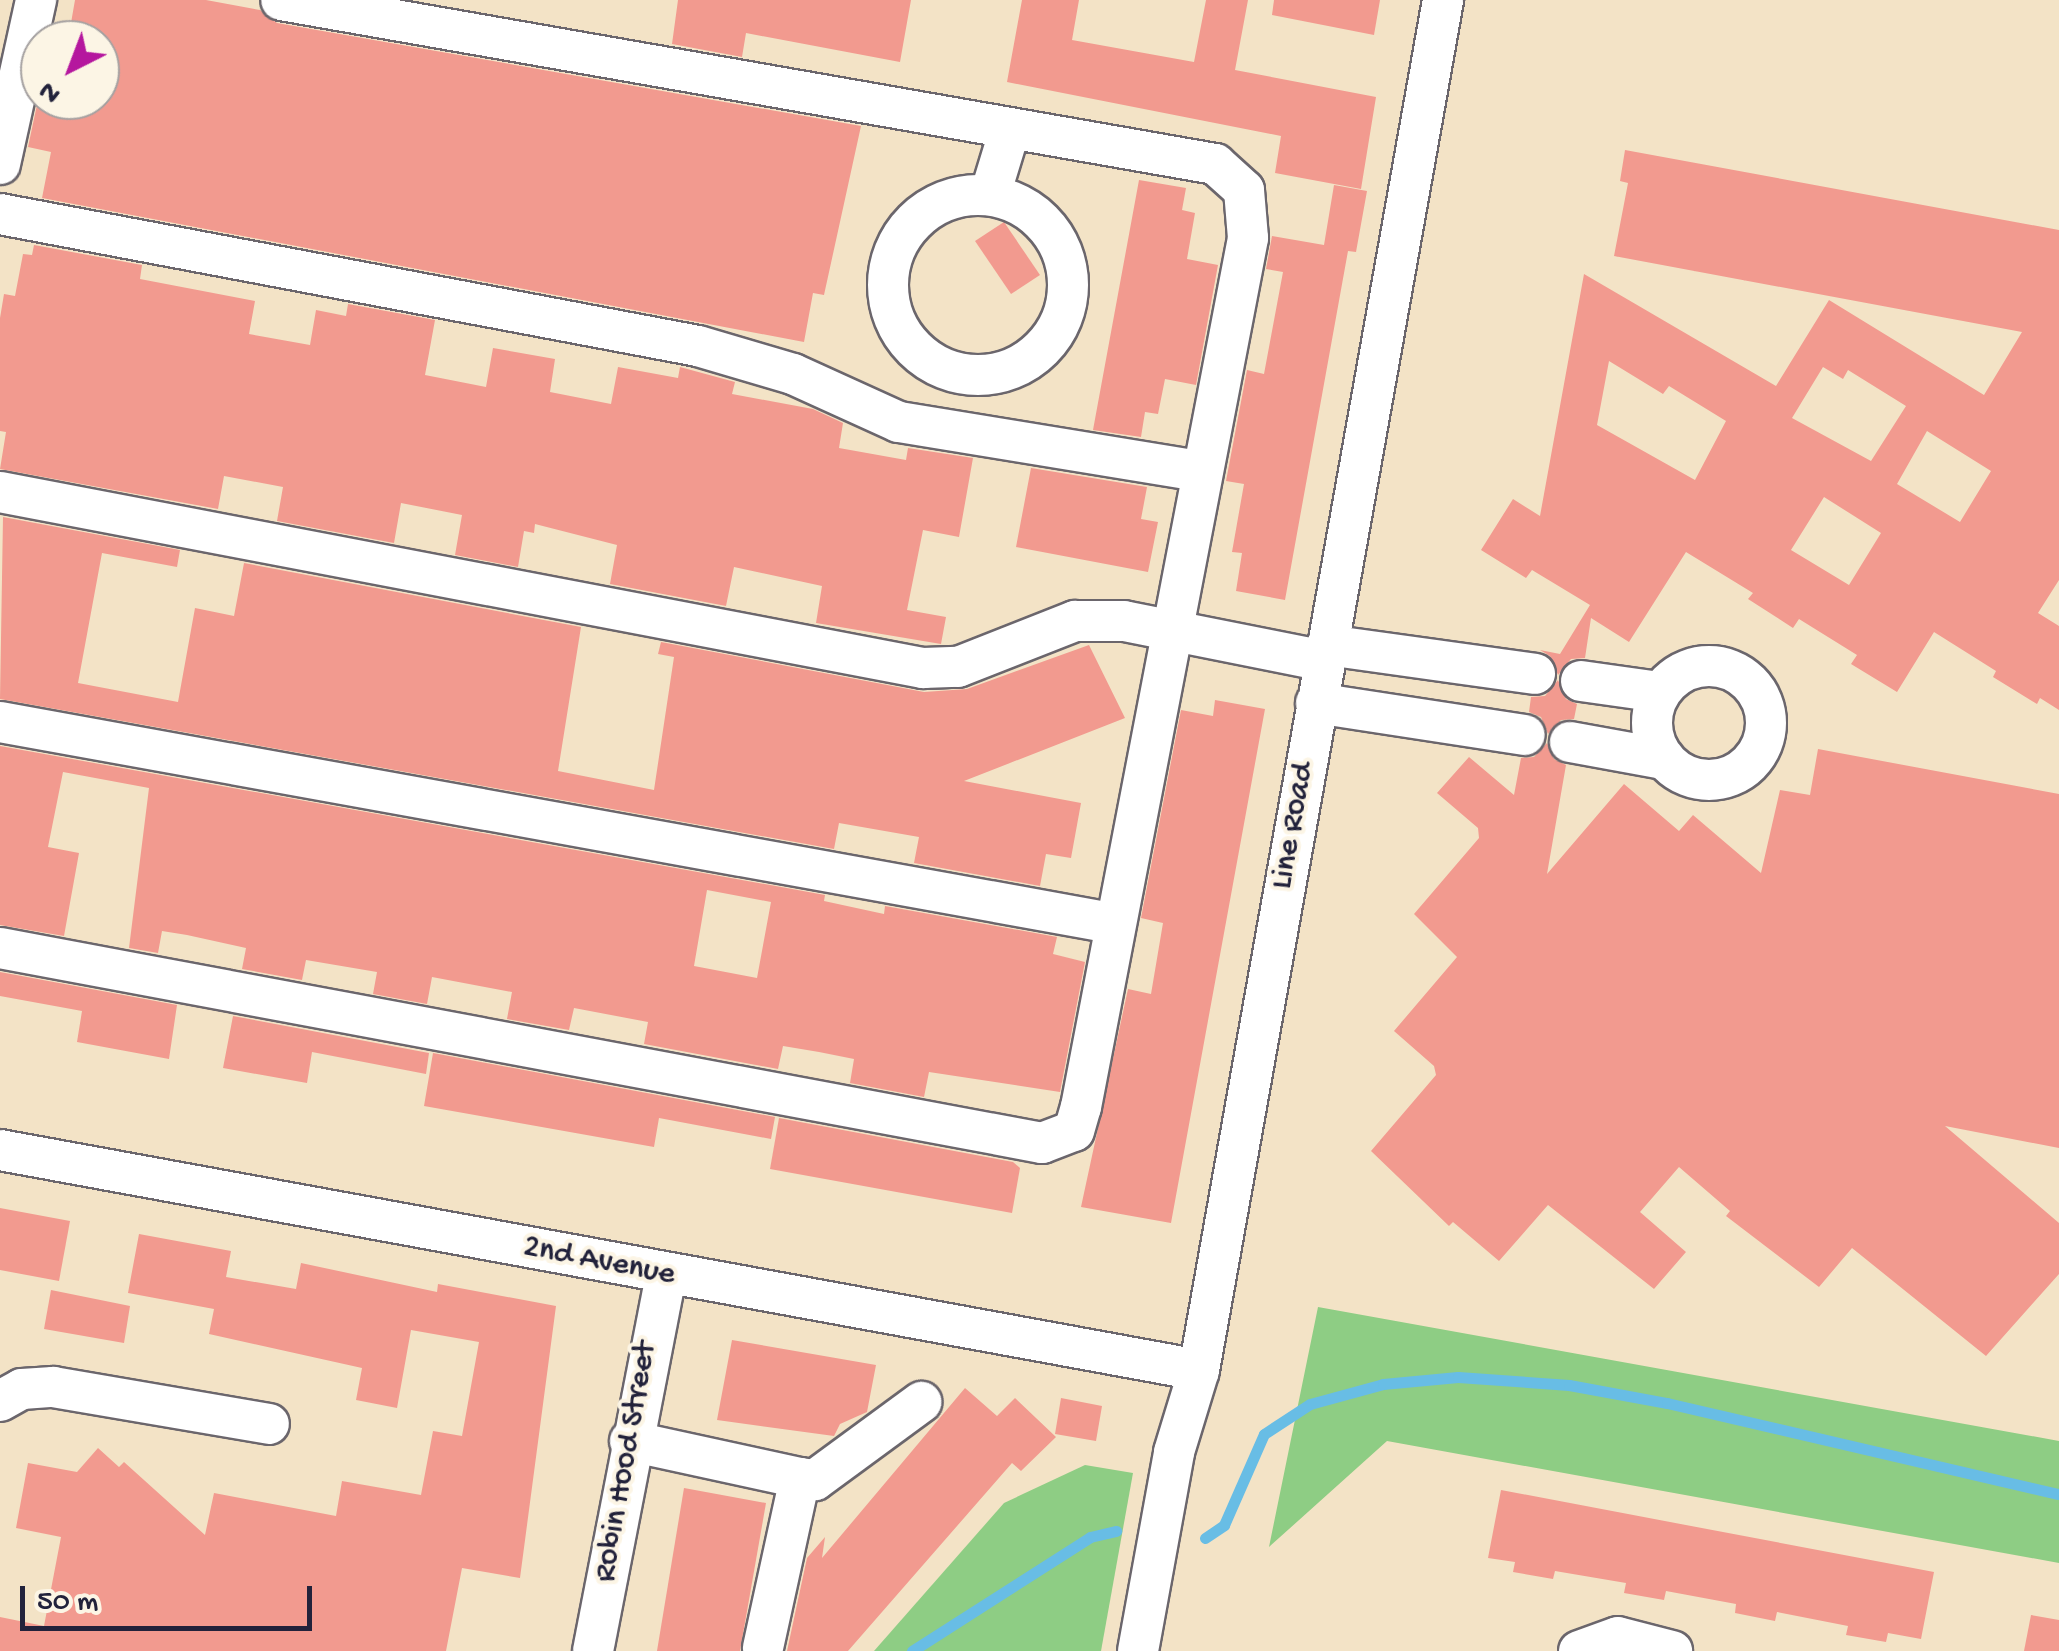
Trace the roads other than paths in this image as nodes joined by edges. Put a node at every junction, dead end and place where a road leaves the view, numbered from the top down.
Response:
1 (36, 0) edge
2 (282, 0) edge
3 (1443, 0) edge
4 (1010, 128) junction
5 (0, 164) edge
6 (990, 195) junction
7 (0, 214) edge
8 (976, 374) junction
9 (962, 432) junction
10 (1199, 471) junction
11 (0, 492) edge
12 (1168, 633) junction
13 (1326, 653) junction
14 (1535, 674) dead end
15 (1581, 681) dead end
16 (1659, 692) junction
17 (1316, 702) junction
18 (0, 722) edge
19 (1525, 734) dead end
20 (1570, 742) dead end
21 (1664, 759) junction
22 (1112, 923) junction
23 (0, 948) edge
24 (0, 1150) edge
25 (666, 1275) junction
26 (1199, 1370) junction
27 (0, 1401) edge
28 (921, 1402) dead end
29 (269, 1424) dead end
30 (630, 1441) junction
31 (800, 1478) junction
32 (764, 1648) dead end
33 (593, 1651) edge
34 (1138, 1651) edge
35 (1579, 1651) edge
36 (1672, 1651) edge

1 - 5 street
2 - 4 street
3 - 13 street, Line Road
4 - 6 street
4 - 10 street
6 - 8 street
6 - 8 street
7 - 9 street
8 - 9 street
9 - 10 street
10 - 12 street
11 - 12 street
12 - 13 street
12 - 22 street
13 - 14 street
13 - 17 street, Line Road
15 - 16 street
16 - 21 street
16 - 21 street
17 - 19 street
17 - 26 street, Line Road
18 - 22 street
20 - 21 street
22 - 23 street
24 - 25 street, 2nd Avenue
25 - 26 street, 2nd Avenue
25 - 30 street, Robin Hood Street
26 - 34 street, Line Road
27 - 29 street
28 - 31 street
30 - 31 street
30 - 33 street, Robin Hood Street
31 - 32 street
35 - 36 street

